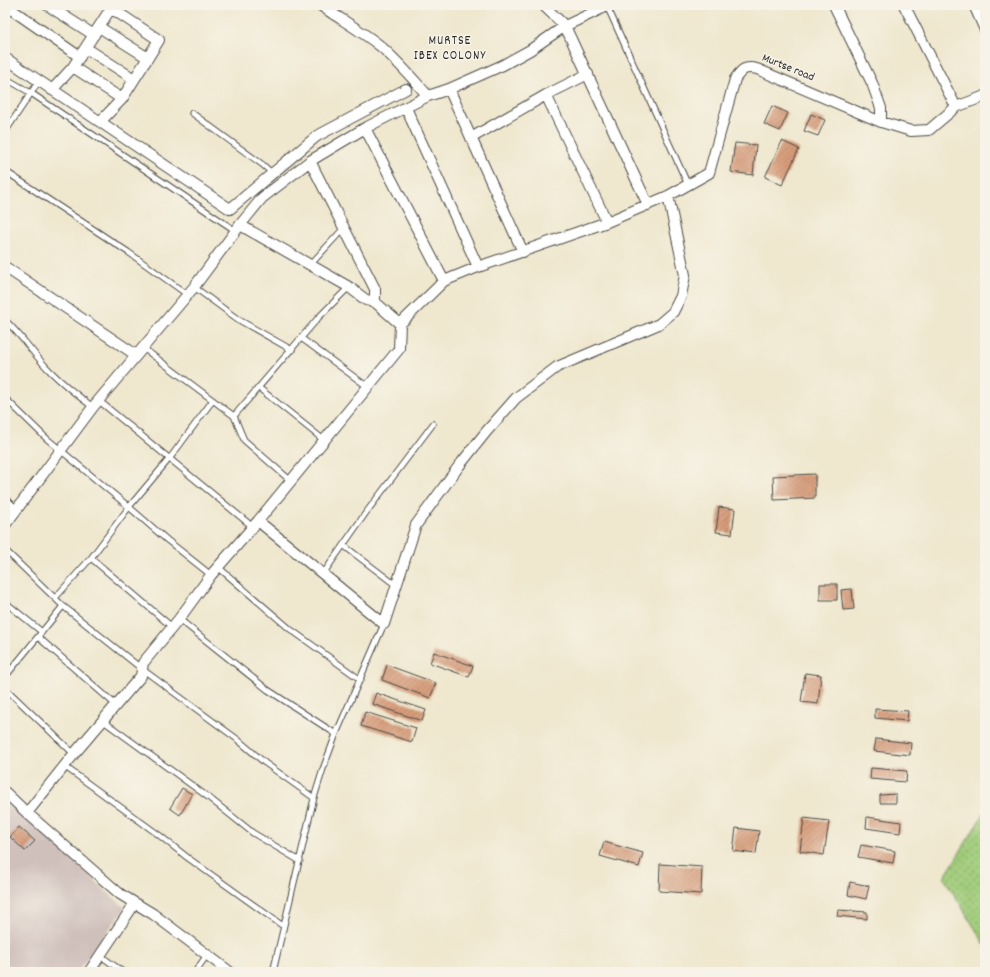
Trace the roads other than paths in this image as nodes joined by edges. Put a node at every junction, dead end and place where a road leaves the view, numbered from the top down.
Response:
1 (5, 5) edge
2 (47, 5) edge
3 (543, 5) edge
4 (608, 5) edge
5 (834, 5) edge
6 (904, 5) edge
7 (974, 5) edge
8 (328, 7) edge
9 (63, 10) edge
10 (565, 26) junction
11 (985, 30) edge
12 (97, 31) junction
13 (86, 48) junction
14 (80, 57) junction
15 (5, 58) edge
16 (148, 58) junction
17 (73, 67) junction
18 (588, 74) junction
19 (5, 78) edge
20 (134, 80) junction
21 (38, 81) junction
22 (406, 89) dead end
23 (449, 89) junction
24 (52, 90) junction
25 (31, 92) junction
26 (546, 95) junction
27 (428, 96) junction
28 (985, 96) edge
29 (122, 99) junction
30 (956, 107) junction
31 (406, 108) junction
32 (192, 113) dead end
33 (100, 122) junction
34 (881, 122) junction
35 (365, 128) junction
36 (5, 132) edge
37 (471, 138) junction
38 (310, 161) junction
39 (5, 171) edge
40 (272, 174) junction
41 (688, 186) junction
42 (668, 196) junction
43 (648, 205) junction
44 (607, 222) junction
45 (238, 228) junction
46 (344, 228) junction
47 (523, 252) junction
48 (310, 265) junction
49 (5, 267) edge
50 (478, 267) junction
51 (444, 281) junction
52 (348, 287) junction
53 (191, 291) junction
54 (375, 302) junction
55 (5, 320) edge
56 (400, 324) junction
57 (302, 338) junction
58 (292, 350) junction
59 (140, 351) junction
60 (369, 387) junction
61 (259, 388) junction
62 (5, 398) edge
63 (213, 400) junction
64 (95, 403) junction
65 (234, 416) junction
66 (434, 424) dead end
67 (325, 441) junction
68 (60, 450) junction
69 (170, 458) junction
70 (291, 481) junction
71 (5, 501) edge
72 (129, 507) junction
73 (15, 511) junction
74 (256, 524) junction
75 (5, 525) edge
76 (343, 545) junction
77 (5, 550) edge
78 (91, 558) junction
79 (218, 567) junction
80 (323, 574) junction
81 (211, 575) junction
82 (397, 586) junction
83 (55, 598) junction
84 (5, 602) edge
85 (64, 606) junction
86 (176, 623) junction
87 (384, 624) junction
88 (40, 635) junction
89 (142, 669) junction
90 (5, 677) edge
91 (360, 680) junction
92 (5, 688) edge
93 (116, 705) junction
94 (102, 720) junction
95 (336, 734) junction
96 (74, 754) junction
97 (64, 766) junction
98 (5, 792) edge
99 (314, 798) junction
100 (27, 814) junction
101 (300, 861) junction
102 (135, 903) junction
103 (283, 926) junction
104 (207, 955) junction
105 (101, 956) junction
106 (89, 972) edge
107 (123, 972) edge
108 (195, 972) edge
109 (230, 972) edge
110 (273, 972) edge

1 - 14 street
2 - 9 street
3 - 10 street
4 - 10 street
4 - 41 lane
5 - 34 street
6 - 30 street
7 - 11 street
8 - 27 street
9 - 12 street
10 - 18 street
10 - 23 street
12 - 13 street
12 - 16 street
12 - 16 street
13 - 14 street
13 - 20 street
14 - 17 street
15 - 21 street
16 - 20 street
17 - 24 street
17 - 29 street
18 - 26 street
18 - 43 street
19 - 25 lane
20 - 29 street
21 - 24 street
21 - 25 lane
22 - 40 street
23 - 27 street
23 - 37 street
24 - 33 street
25 - 36 lane
25 - 45 lane
26 - 37 street
26 - 44 street
27 - 31 street
28 - 30 street, Murtse road
29 - 33 street
30 - 34 street, Murtse road
31 - 35 street
31 - 50 street
32 - 40 lane
33 - 40 street
34 - 41 street, Murtse road
35 - 38 street
35 - 51 street
37 - 47 street
38 - 45 street
38 - 46 street
39 - 53 lane
41 - 42 street, Murtse road
42 - 43 street, Murtse road
42 - 82 street
43 - 44 street, Murtse road
44 - 47 street, Murtse road
45 - 48 street
45 - 53 street
46 - 48 lane
46 - 54 street
47 - 50 street, Murtse road
48 - 52 street
49 - 59 street
50 - 51 street, Murtse road
51 - 56 street
52 - 54 street
52 - 57 lane
53 - 58 lane
53 - 59 street
54 - 56 street
55 - 64 lane
56 - 60 street
57 - 58 lane
57 - 60 lane
58 - 61 lane
59 - 63 lane
59 - 64 street
60 - 67 street
61 - 65 lane
61 - 67 lane
62 - 68 lane
63 - 65 lane
63 - 69 lane
64 - 68 street
64 - 69 lane
65 - 70 lane
66 - 76 lane
67 - 70 street
68 - 72 lane
68 - 73 street
69 - 72 lane
69 - 74 lane
70 - 74 street
71 - 73 street
72 - 78 lane
72 - 81 lane
73 - 75 street
74 - 79 street
74 - 80 street
76 - 80 lane
76 - 82 lane
77 - 83 lane
78 - 83 lane
78 - 86 lane
79 - 81 street
79 - 91 lane
80 - 87 street
81 - 86 street
82 - 87 street
83 - 85 lane
84 - 88 lane
85 - 88 lane
85 - 89 lane
86 - 89 street
86 - 95 lane
87 - 91 lane
88 - 90 lane
88 - 93 lane
89 - 93 street
89 - 99 lane
91 - 95 lane
92 - 96 lane
93 - 94 street
94 - 96 street
94 - 101 lane
95 - 99 lane
96 - 97 street
97 - 100 street
97 - 103 lane
98 - 100 street
99 - 101 lane
100 - 102 street
101 - 103 lane
102 - 104 street
102 - 105 street
103 - 110 lane
104 - 108 lane
104 - 109 street
105 - 106 street
105 - 107 lane

